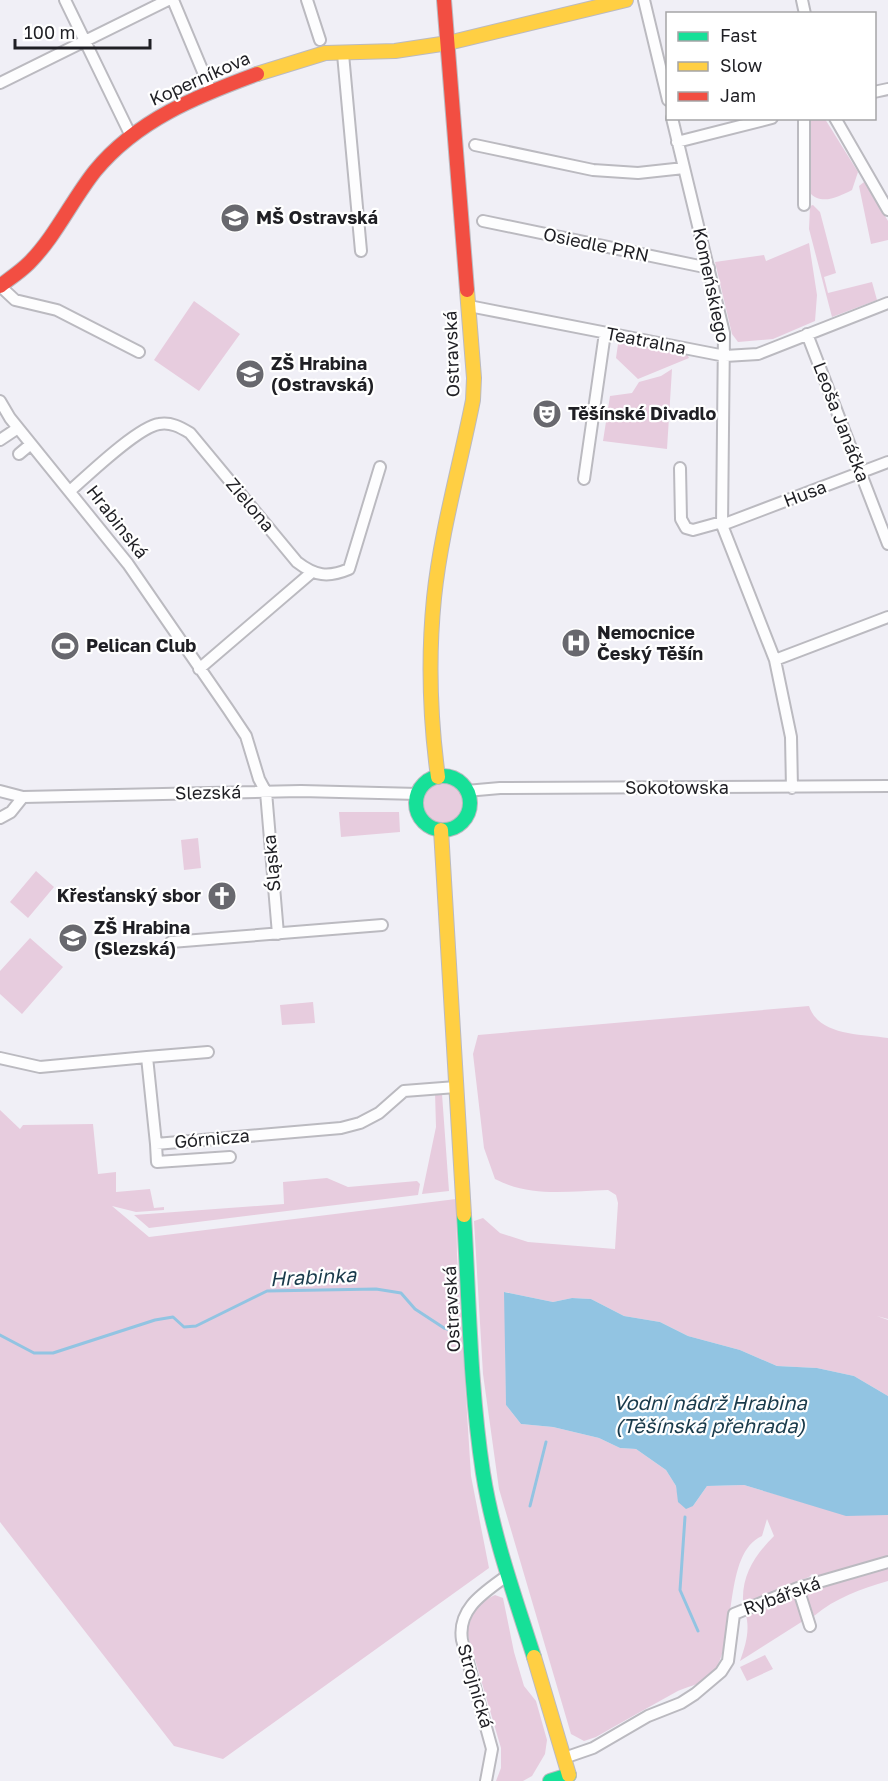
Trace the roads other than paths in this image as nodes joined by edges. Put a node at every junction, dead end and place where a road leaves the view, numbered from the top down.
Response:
1 (65, 0) edge
2 (168, 0) edge
3 (172, 0) edge
4 (307, 0) edge
5 (444, 0) edge
6 (626, 0) edge
7 (644, 0) edge
8 (320, 40) dead end
9 (85, 41) junction
10 (448, 43) junction
11 (344, 54) junction
12 (0, 82) edge
13 (211, 91) junction
14 (666, 92) edge
15 (672, 120) edge
16 (764, 120) edge
17 (804, 120) edge
18 (836, 120) edge
19 (131, 136) junction
20 (677, 142) junction
21 (475, 145) dead end
22 (684, 168) junction
23 (804, 204) dead end
24 (888, 210) edge
25 (483, 222) dead end
26 (361, 250) dead end
27 (709, 268) junction
28 (0, 286) edge
29 (888, 303) edge
30 (469, 306) junction
31 (605, 333) junction
32 (807, 334) junction
33 (139, 352) dead end
34 (725, 356) junction
35 (0, 401) edge
36 (18, 428) junction
37 (0, 440) edge
38 (31, 444) junction
39 (19, 454) dead end
40 (888, 462) edge
41 (380, 466) dead end
42 (681, 468) dead end
43 (860, 473) junction
44 (584, 479) dead end
45 (70, 491) junction
46 (722, 524) junction
47 (888, 544) edge
48 (343, 571) junction
49 (319, 578) junction
50 (348, 583) dead end
51 (888, 618) edge
52 (776, 660) junction
53 (199, 669) junction
54 (438, 777) junction
55 (888, 786) edge
56 (792, 788) junction
57 (0, 791) edge
58 (466, 791) junction
59 (266, 792) junction
60 (418, 794) junction
61 (23, 797) junction
62 (0, 818) edge
63 (441, 830) junction
64 (382, 925) dead end
65 (278, 934) junction
66 (171, 942) dead end
67 (208, 1052) dead end
68 (147, 1057) junction
69 (0, 1058) edge
70 (456, 1087) junction
71 (156, 1144) junction
72 (230, 1157) dead end
73 (888, 1562) edge
74 (508, 1575) junction
75 (798, 1588) junction
76 (810, 1626) dead end
77 (564, 1758) junction
78 (486, 1781) edge
79 (550, 1781) edge

1 - 9 street
2 - 9 street
3 - 13 street
4 - 8 street
5 - 10 main road, Ostravská
6 - 10 main road, Koperníkova
7 - 14 street
9 - 12 street
9 - 19 street
10 - 11 main road, Koperníkova
10 - 30 main road, Ostravská
11 - 13 main road, Koperníkova
11 - 26 street
13 - 19 main road, Koperníkova
15 - 20 street, Komeńskiego
16 - 20 street
17 - 23 street
18 - 24 street
19 - 28 main road, Koperníkova
20 - 22 street, Komeńskiego
21 - 22 street
22 - 27 street, Komeńskiego
25 - 27 street, Osiedle PRN
27 - 34 street, Komeńskiego
28 - 33 street
29 - 32 street, Teatralna
30 - 31 street, Teatralna
30 - 54 main road, Ostravská
31 - 34 street, Teatralna
31 - 44 street
32 - 34 street, Teatralna
32 - 43 street, Leoša Janáčka
34 - 46 street, Komeńskiego
35 - 36 street, Hrabinská
36 - 37 street
36 - 38 street, Hrabinská
38 - 39 street
38 - 45 street, Hrabinská
40 - 43 street, Husa
41 - 48 street
42 - 46 street, Husa
43 - 46 street, Husa
43 - 47 street, Leoša Janáčka
45 - 49 street, Zielona
45 - 53 street, Hrabinská
46 - 52 street, Komeńskiego
48 - 49 street
48 - 50 street
49 - 53 street
51 - 52 street
52 - 56 street, Komeńskiego
53 - 59 street, Hrabinská
54 - 58 main road
54 - 60 main road
55 - 56 street, Sokołowska
56 - 58 street, Sokołowska
57 - 61 street, Slezská
58 - 63 main road
59 - 60 street, Slezská
59 - 61 street, Slezská
59 - 65 street, Śląska
60 - 63 main road
61 - 62 street
63 - 70 main road, Ostravská
64 - 65 street
65 - 66 street
67 - 68 street
68 - 69 street
68 - 71 street, Górnicza
70 - 71 street, Górnicza
70 - 74 main road, Ostravská
71 - 72 street
73 - 75 street, Rybářská
74 - 77 main road, Ostravská
74 - 78 street, Strojnická
75 - 76 street
75 - 77 street, Rybářská
77 - 79 main road, Ostravská

